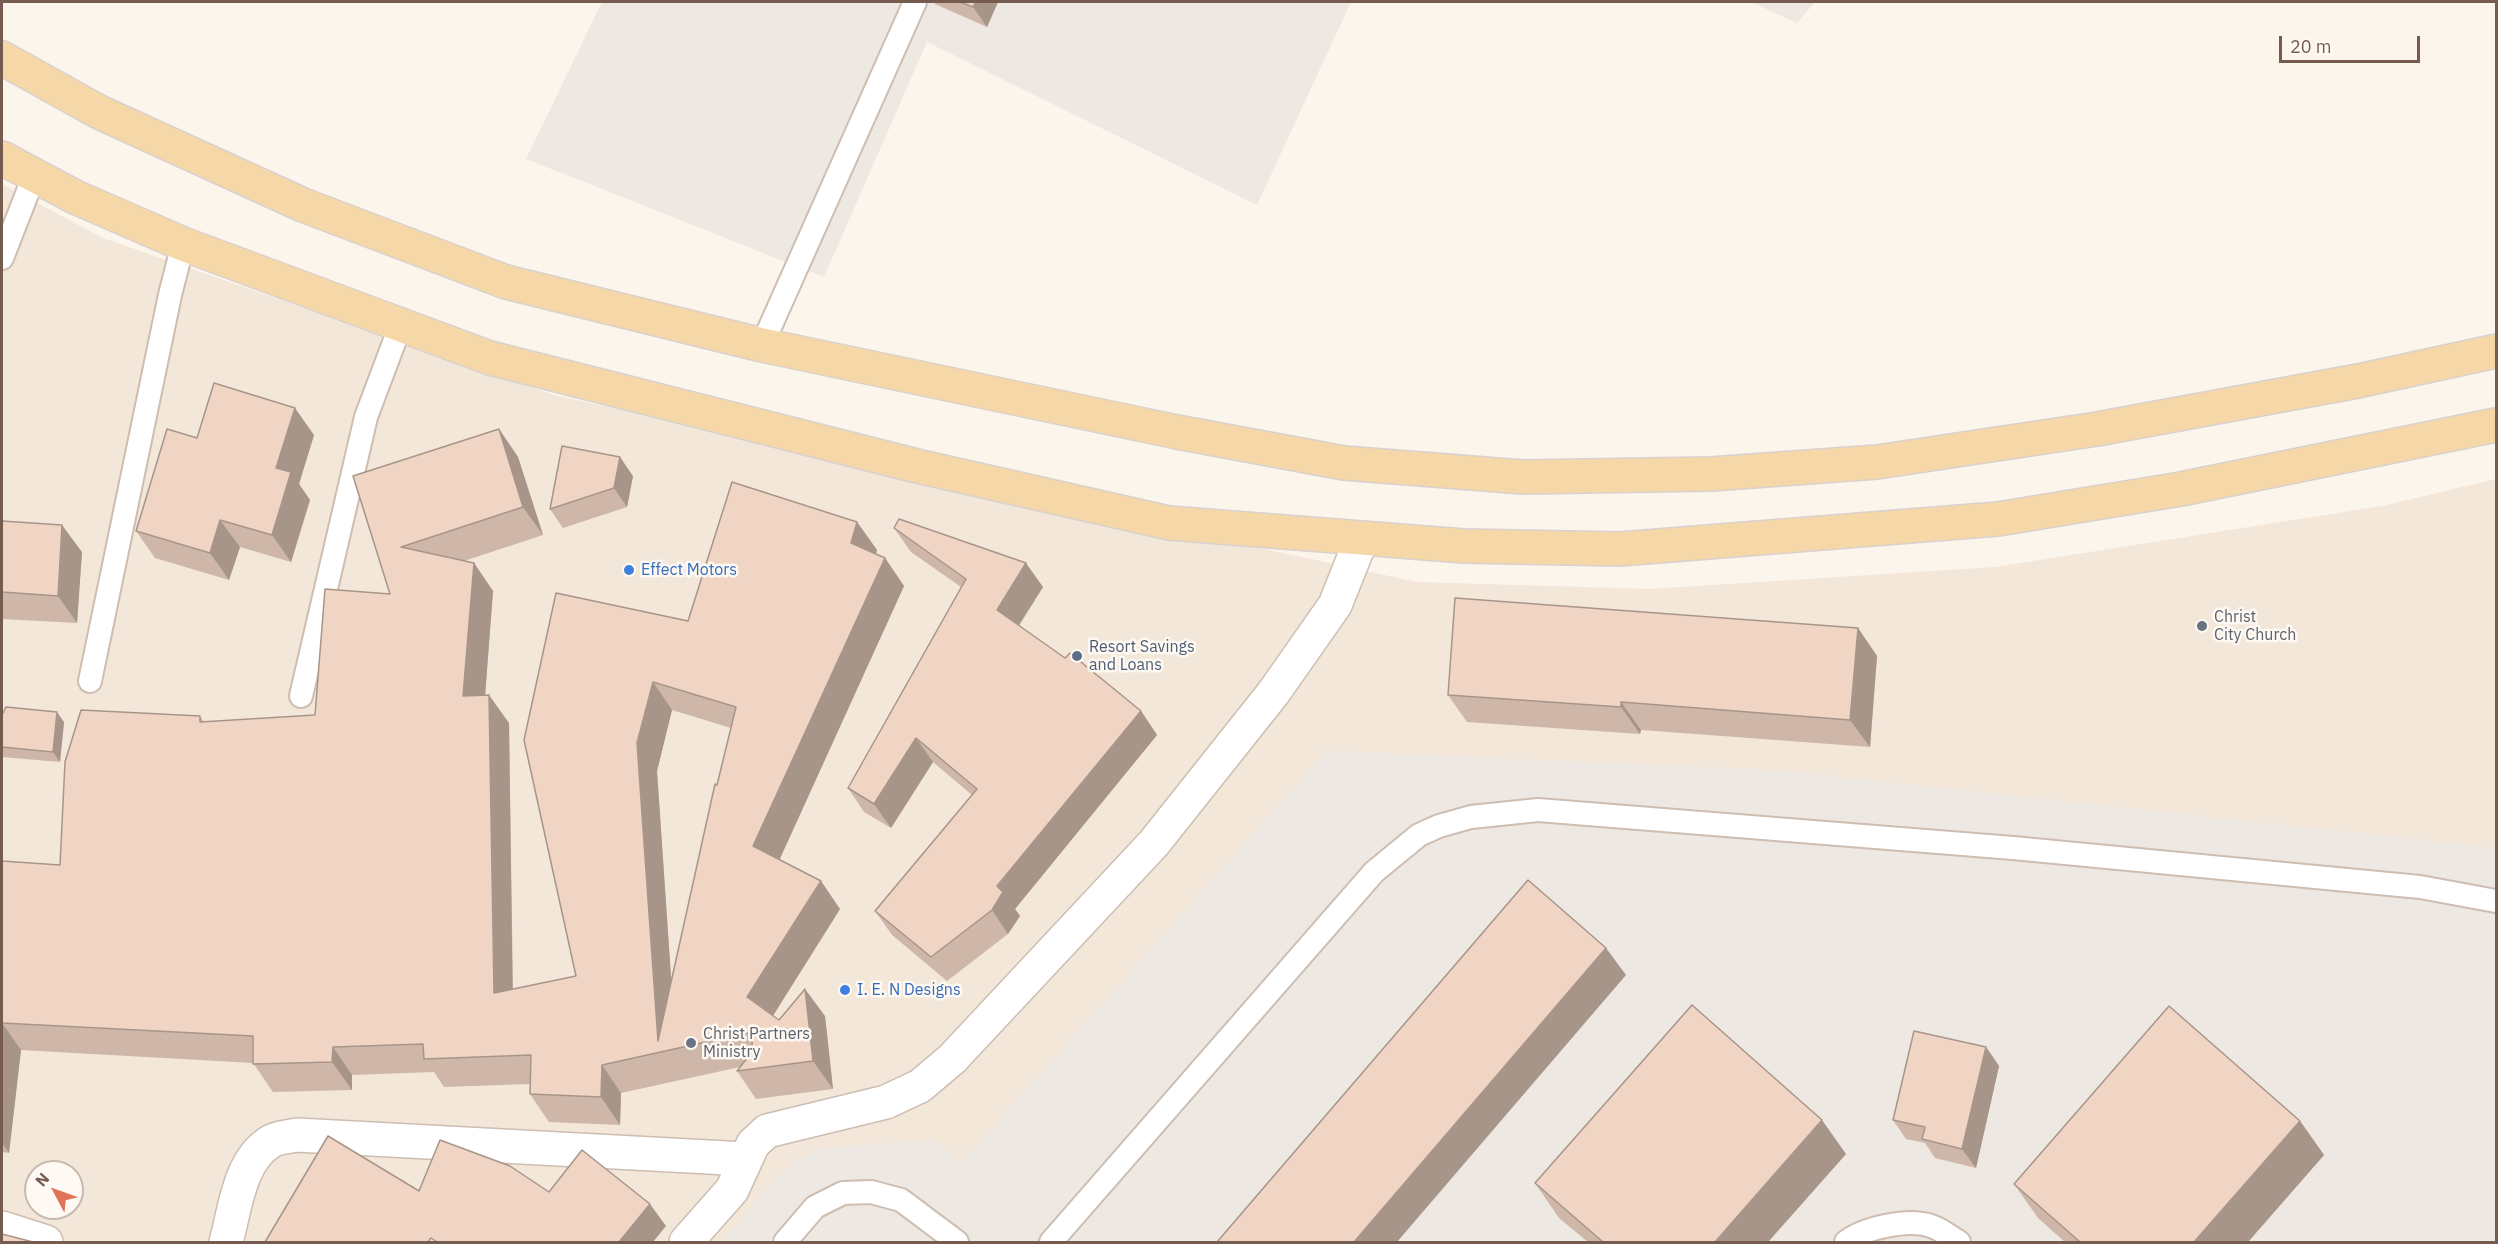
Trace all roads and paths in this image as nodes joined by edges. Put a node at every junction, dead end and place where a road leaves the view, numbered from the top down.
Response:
1 (915, 2) edge
2 (2, 58) edge
3 (2, 158) edge
4 (34, 176) junction
5 (183, 244) junction
6 (2, 258) edge
7 (401, 324) junction
8 (762, 345) junction
9 (2496, 351) edge
10 (2496, 425) edge
11 (1361, 540) junction
12 (90, 681) dead end
13 (301, 696) dead end
14 (2496, 901) edge
15 (746, 1159) junction
16 (2, 1228) edge
17 (46, 1242) edge
18 (226, 1242) edge
19 (686, 1242) edge
20 (785, 1242) edge
21 (957, 1242) edge
22 (1051, 1242) edge
23 (1846, 1242) edge
24 (1959, 1242) edge

1 - 8 lane
2 - 8 main road
3 - 4 main road
4 - 5 main road
4 - 6 lane
5 - 7 main road
5 - 12 lane
7 - 11 main road
7 - 13 lane
8 - 9 main road
10 - 11 main road
11 - 15 street
14 - 22 lane
15 - 18 street
15 - 19 street
16 - 17 street
20 - 21 lane
23 - 24 lane

